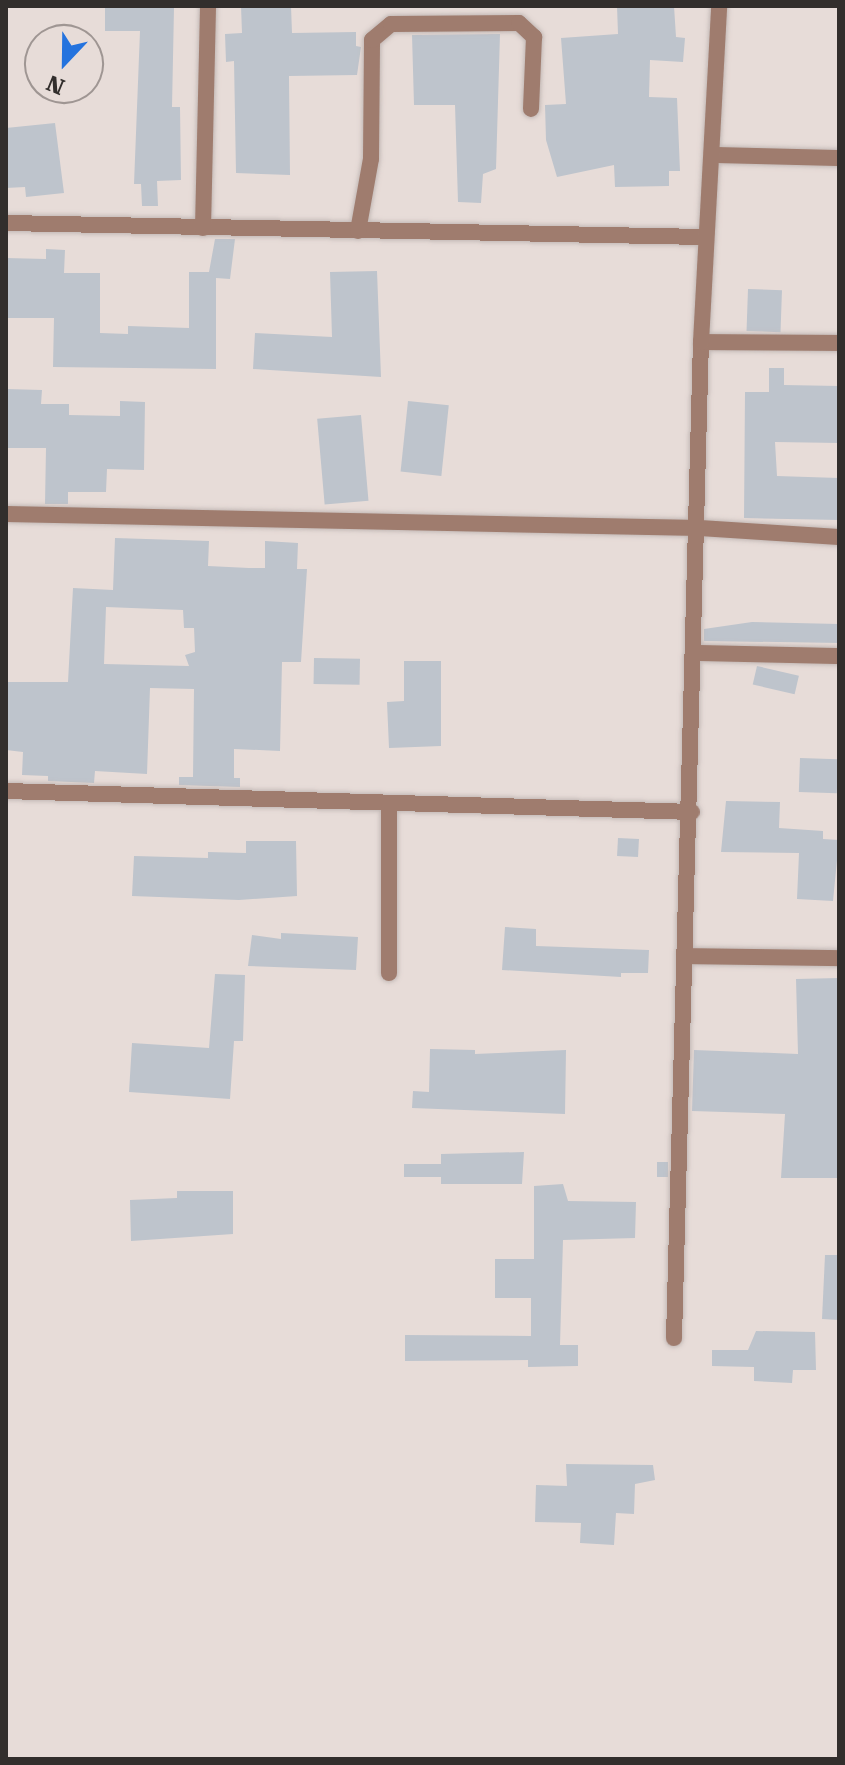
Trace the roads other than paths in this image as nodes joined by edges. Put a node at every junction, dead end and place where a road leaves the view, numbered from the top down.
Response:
1 (208, 6) edge
2 (719, 6) edge
3 (531, 109) dead end
4 (714, 155) junction
5 (839, 158) edge
6 (6, 223) edge
7 (203, 228) junction
8 (358, 231) junction
9 (705, 237) junction
10 (701, 342) junction
11 (839, 343) edge
12 (6, 514) edge
13 (700, 528) junction
14 (839, 537) edge
15 (696, 653) junction
16 (839, 656) edge
17 (6, 791) edge
18 (389, 806) junction
19 (692, 812) junction
20 (687, 956) junction
21 (839, 958) edge
22 (389, 973) dead end
23 (674, 1338) dead end

1 - 7 street
2 - 4 street
3 - 8 street
4 - 5 street
4 - 9 street
6 - 7 street
7 - 8 street
8 - 9 street
9 - 10 street
10 - 11 street
10 - 13 street
12 - 13 street
13 - 14 street
13 - 15 street
15 - 16 street
15 - 19 street
17 - 18 street
18 - 19 street
18 - 22 street
19 - 20 street
20 - 21 street
20 - 23 street

